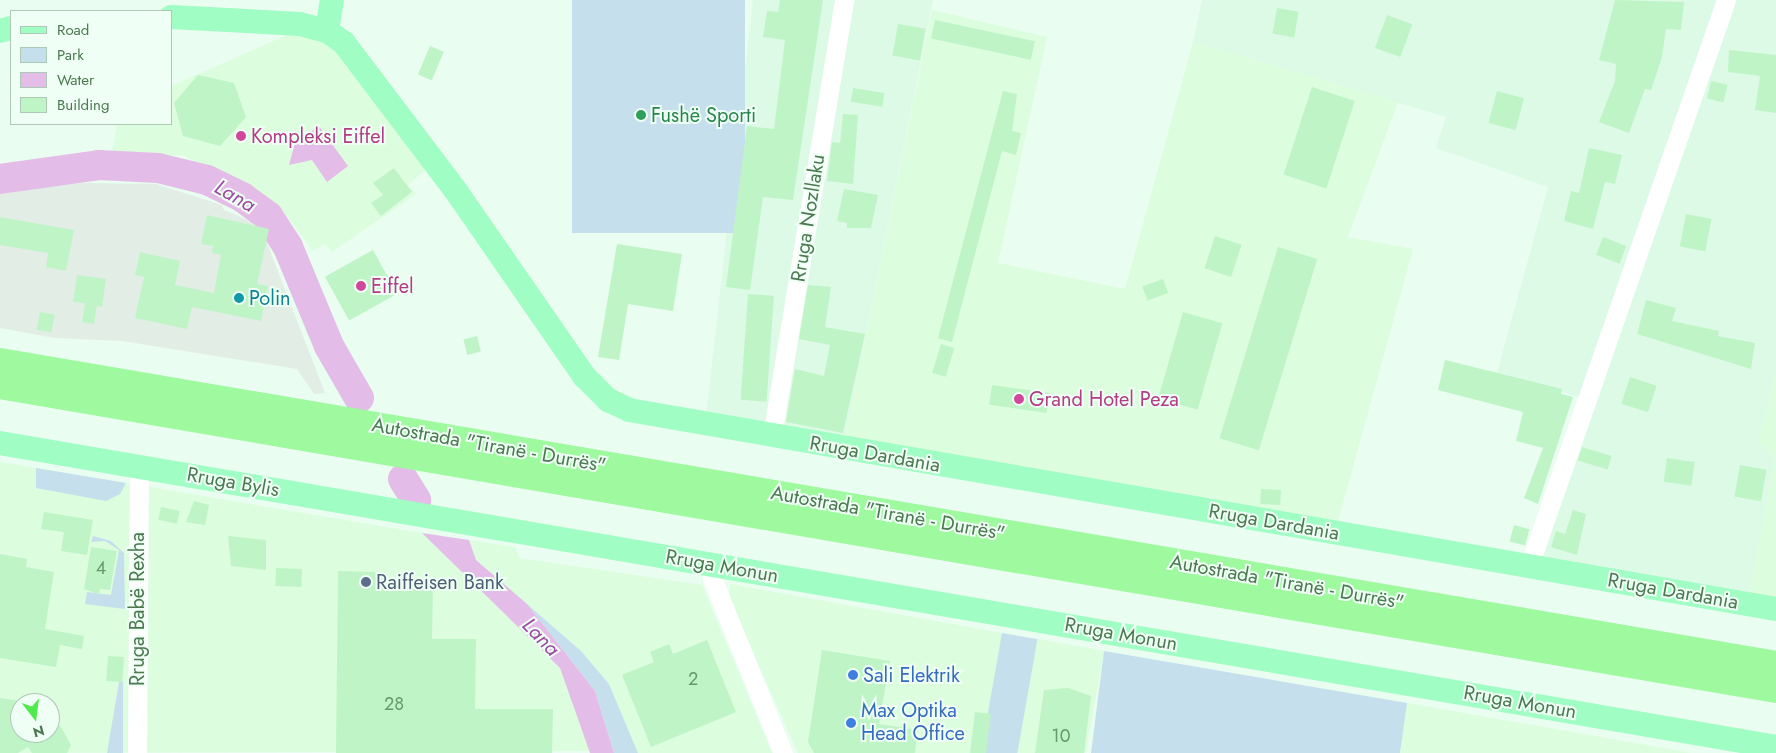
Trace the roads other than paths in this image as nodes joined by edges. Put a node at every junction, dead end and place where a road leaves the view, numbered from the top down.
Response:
1 (332, 0) edge
2 (844, 0) edge
3 (1726, 0) edge
4 (172, 17) edge
5 (328, 31) junction
6 (0, 362) edge
7 (0, 385) edge
8 (40, 392) junction
9 (0, 393) edge
10 (772, 436) junction
11 (0, 444) edge
12 (139, 466) junction
13 (465, 522) joint
14 (713, 564) junction
15 (1529, 566) junction
16 (1776, 609) edge
17 (1776, 665) edge
18 (1776, 689) edge
19 (1776, 747) edge
20 (137, 753) edge
21 (783, 753) edge

1 - 5 main road
2 - 10 street, Rruga Nozllaku
3 - 15 street
4 - 5 main road
5 - 10 main road, Rruga Dardania
6 - 17 highway, Autostrada "Tiranë - Durrës"
7 - 8 highway, Autostrada "Tiranë - Durrës"
8 - 9 highway
8 - 18 highway, Autostrada "Tiranë - Durrës"
10 - 15 main road, Rruga Dardania
11 - 12 main road, Rruga Bylis
12 - 13 main road, Rruga Bylis
12 - 20 street, Rruga Babë Rexha
13 - 14 main road, Rruga Monun
14 - 19 main road, Rruga Monun
14 - 21 street
15 - 16 main road, Rruga Dardania

